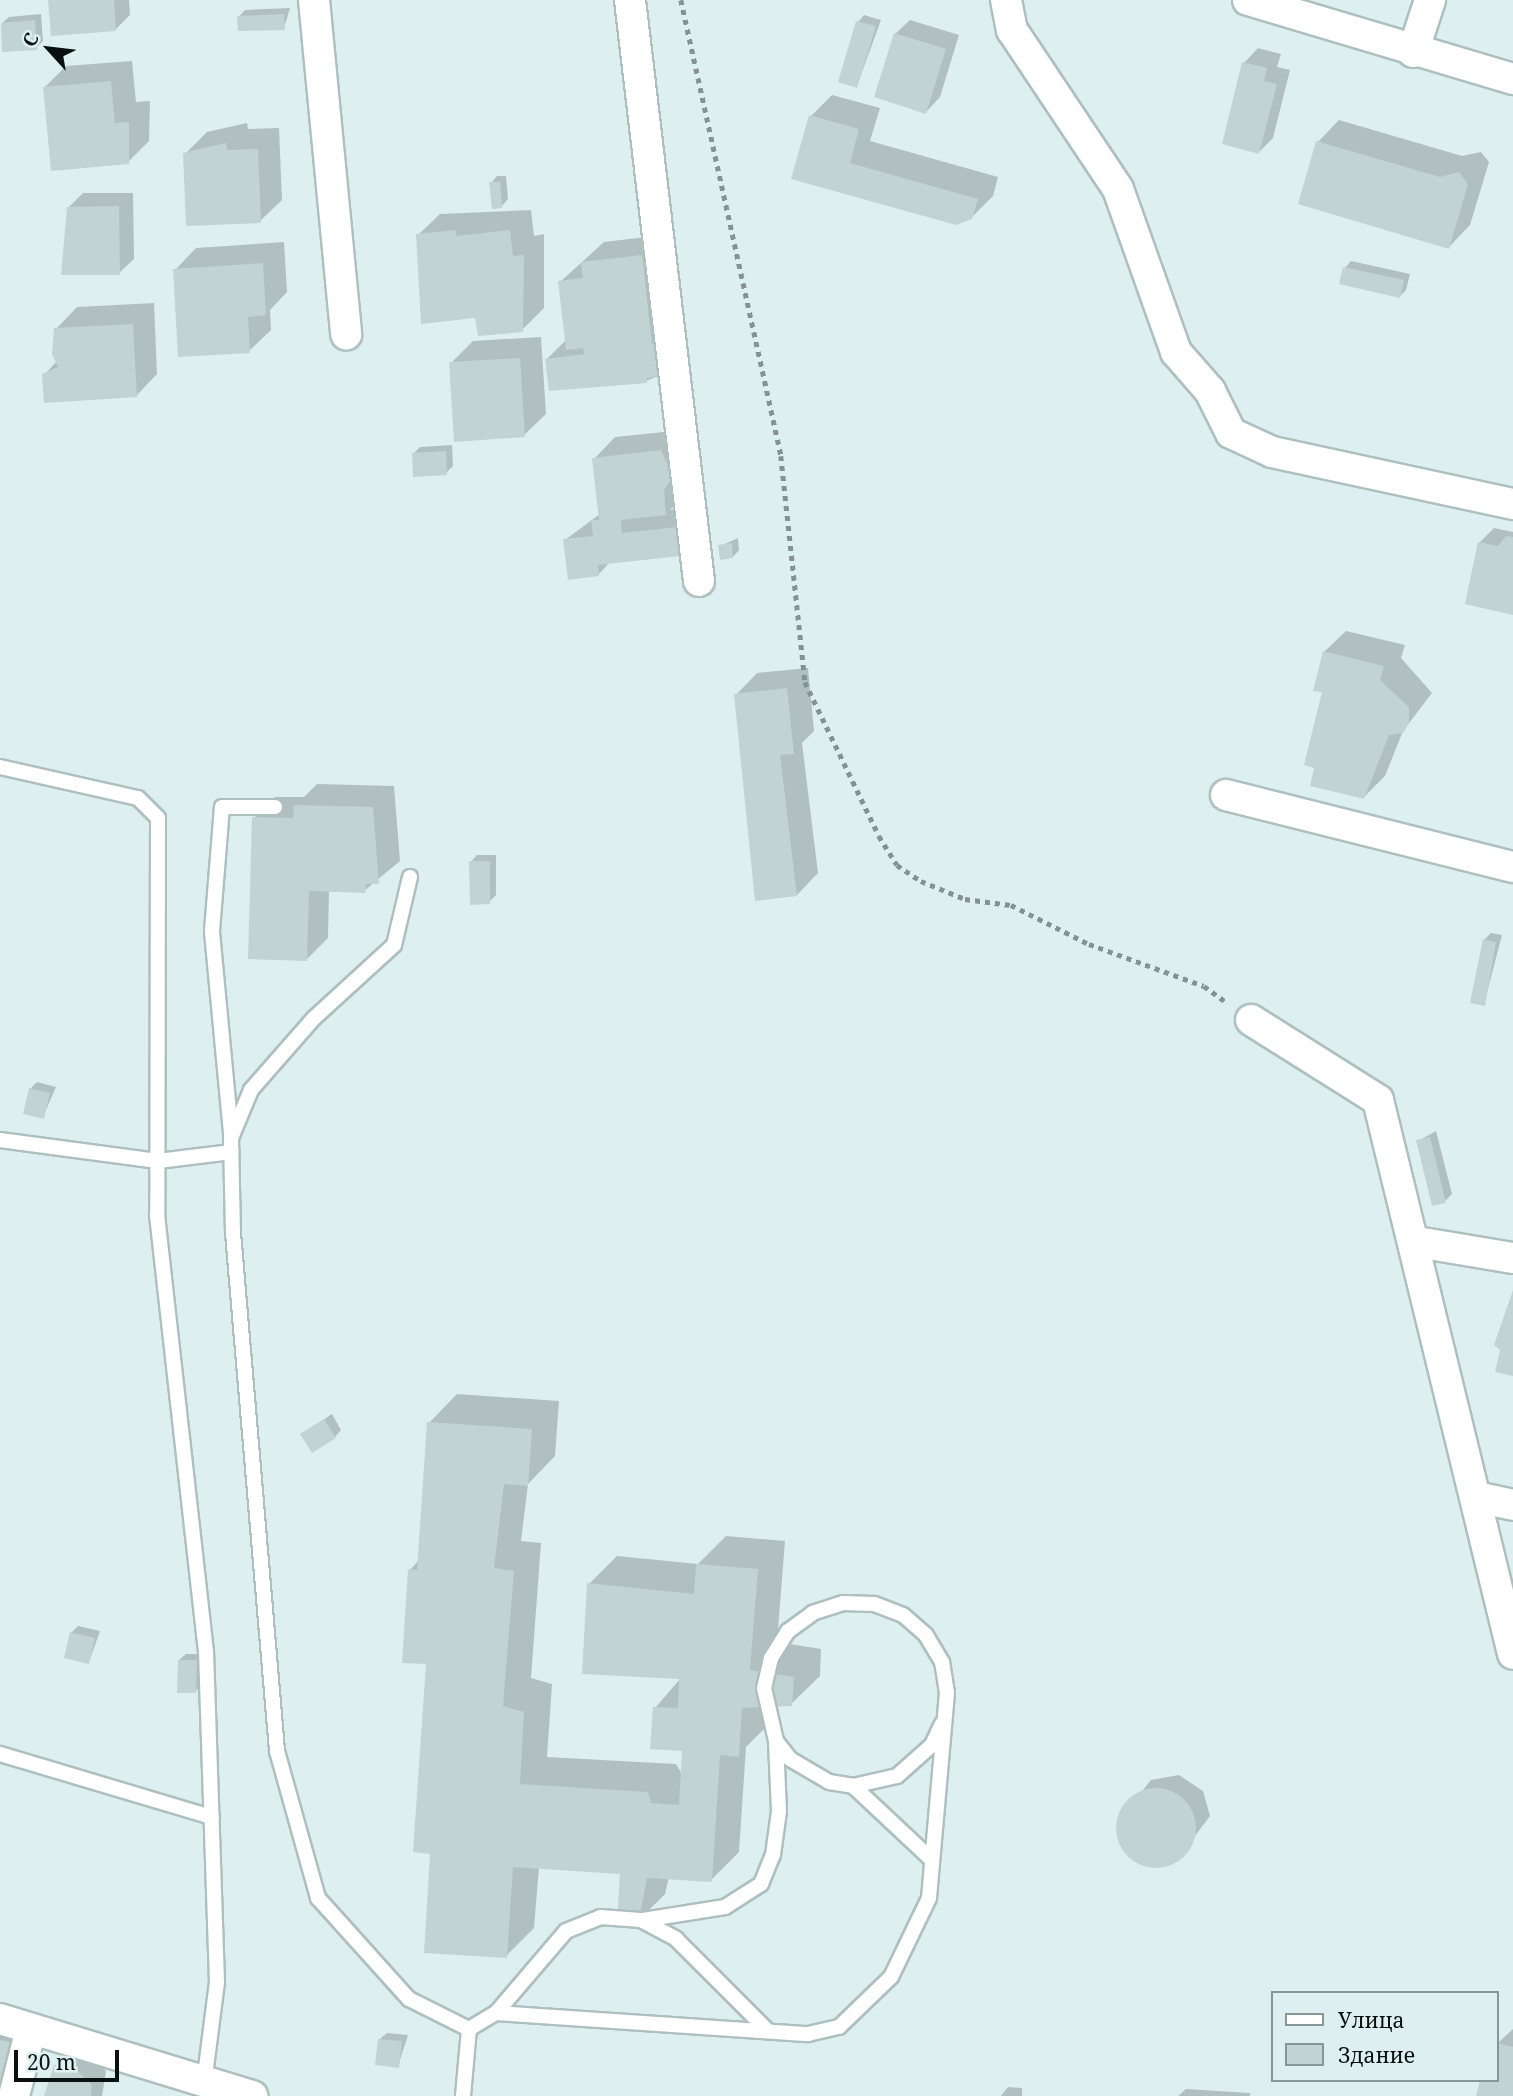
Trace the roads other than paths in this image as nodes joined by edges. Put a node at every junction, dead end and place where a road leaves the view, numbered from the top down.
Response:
1 (314, 0) edge
2 (630, 0) edge
3 (1006, 0) edge
4 (1248, 0) edge
5 (1430, 0) edge
6 (1413, 52) junction
7 (1513, 79) edge
8 (346, 334) dead end
9 (1513, 504) edge
10 (699, 581) dead end
11 (0, 767) edge
12 (1226, 795) dead end
13 (275, 807) dead end
14 (1513, 866) edge
15 (410, 877) dead end
16 (1251, 1020) road end
17 (0, 1140) edge
18 (231, 1145) junction
19 (158, 1161) junction
20 (1417, 1242) junction
21 (1513, 1258) edge
22 (1476, 1497) junction
23 (1513, 1505) edge
24 (1513, 1654) edge
25 (942, 1724) junction
26 (776, 1741) junction
27 (0, 1754) edge
28 (853, 1786) junction
29 (212, 1817) junction
30 (932, 1860) junction
31 (641, 1920) junction
32 (496, 2013) junction
33 (0, 2019) edge
34 (31, 2029) junction
35 (469, 2029) junction
36 (768, 2031) junction
37 (203, 2084) junction
38 (15, 2096) edge
39 (251, 2096) edge
40 (463, 2096) edge

1 - 8 street
2 - 10 street
3 - 9 street
4 - 6 street
5 - 6 street
6 - 7 street
11 - 19 lane
12 - 14 street
13 - 18 lane
15 - 18 lane
16 - 20 street
17 - 19 lane
18 - 19 lane
18 - 35 lane
19 - 29 lane
20 - 21 street
20 - 22 street
22 - 23 street
22 - 24 street
25 - 26 lane
25 - 28 lane
25 - 30 lane
26 - 28 lane
26 - 31 lane
27 - 29 lane
28 - 30 lane
29 - 37 lane
30 - 36 lane
31 - 32 lane
31 - 36 lane
32 - 35 lane
32 - 36 lane
33 - 34 street
34 - 37 street
34 - 38 street
35 - 40 lane
37 - 39 street

